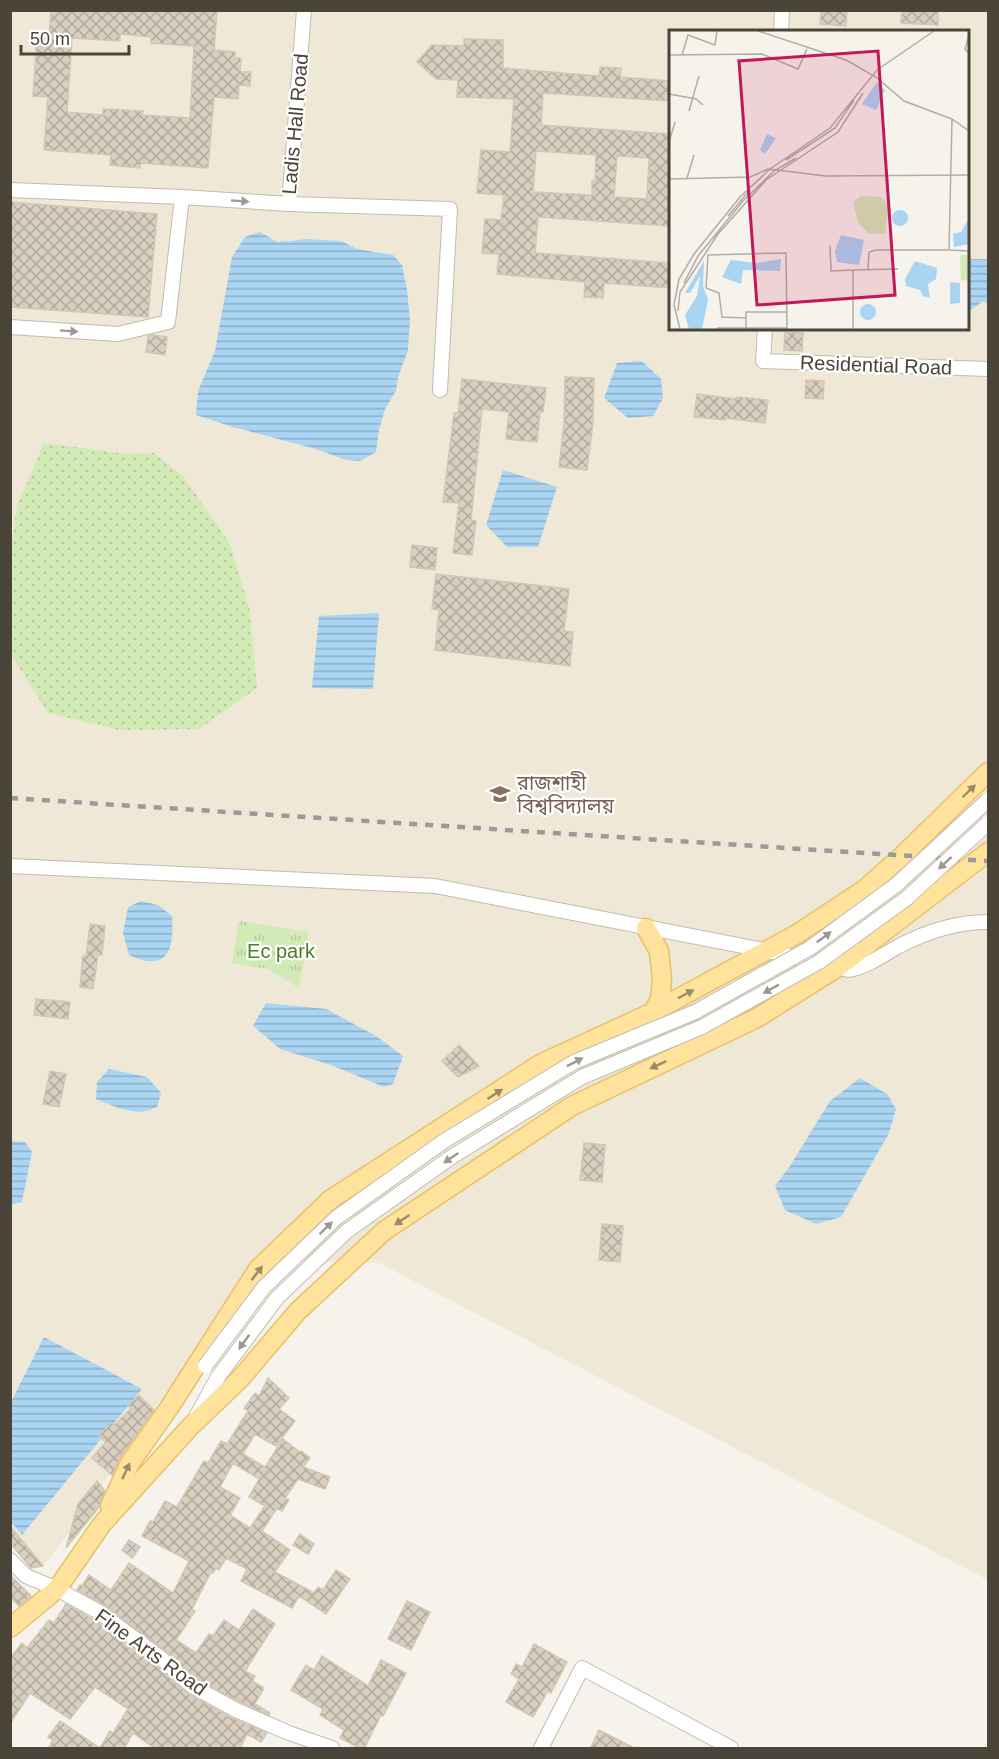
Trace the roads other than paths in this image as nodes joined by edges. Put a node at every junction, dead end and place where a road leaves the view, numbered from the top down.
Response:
1 (304, 10) edge
2 (782, 10) edge
3 (781, 30) edge
4 (10, 190) edge
5 (182, 197) junction
6 (289, 204) junction
7 (10, 327) edge
8 (765, 330) edge
9 (988, 369) edge
10 (440, 390) dead end
11 (988, 772) edge
12 (988, 800) edge
13 (988, 823) edge
14 (988, 852) edge
15 (10, 866) edge
16 (988, 922) edge
17 (646, 928) junction
18 (768, 951) junction
19 (838, 967) junction
20 (653, 1012) junction
21 (169, 1408) junction
22 (189, 1427) junction
23 (102, 1524) junction
24 (10, 1560) edge
25 (57, 1589) junction
26 (10, 1628) edge
27 (332, 1749) edge
28 (541, 1749) edge
29 (731, 1749) edge

1 - 6 street, Ladis Hall Road
2 - 3 street
4 - 5 street, Ladis Hall Road
5 -> 6 street, Ladis Hall Road
7 -> 5 street
6 - 10 street
8 - 9 street, Residential Road
18 -> 11 main road
21 -> 12 street, bridge
13 -> 22 street, bridge
14 - 19 main road
15 - 17 street
16 - 19 street
17 - 18 street
17 - 20 main road
18 - 19 street
20 -> 18 main road
19 -> 22 main road
21 -> 20 main road
23 -> 21 main road
22 - 23 main road
23 - 25 main road
24 - 25 street, Fine Arts Road
25 - 26 main road
25 - 27 street, Fine Arts Road
28 - 29 street

